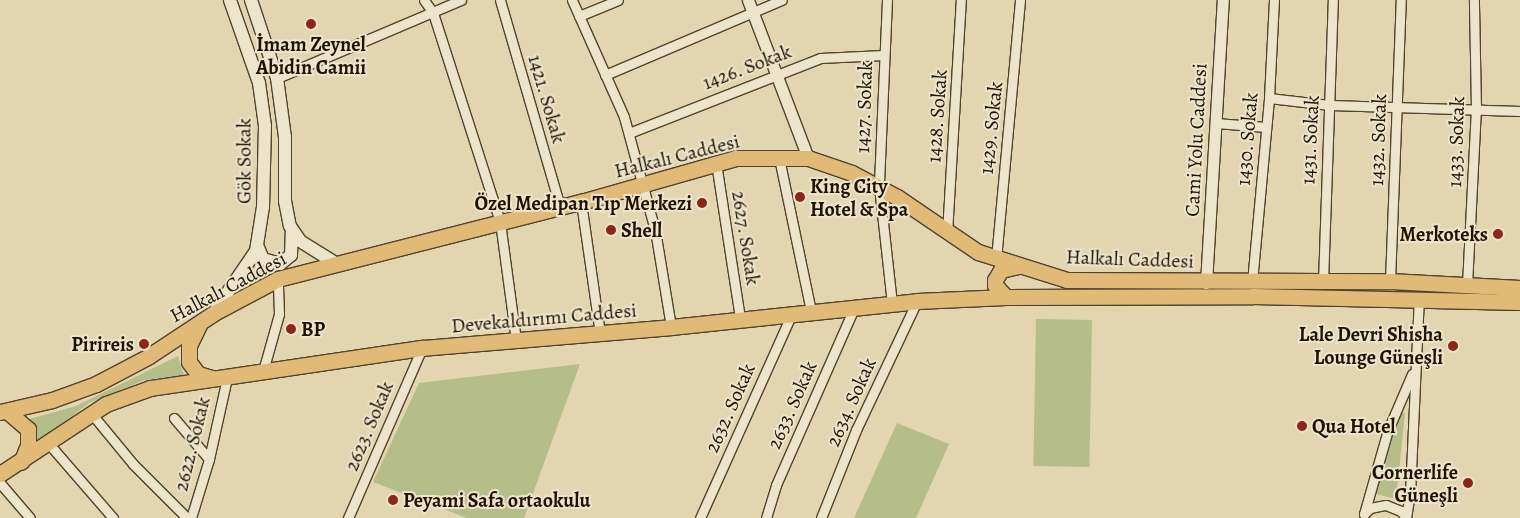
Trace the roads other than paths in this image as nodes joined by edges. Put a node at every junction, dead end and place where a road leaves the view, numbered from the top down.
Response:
1 (230, 0) edge
2 (251, 0) edge
3 (424, 0) edge
4 (461, 0) edge
5 (500, 0) edge
6 (572, 0) edge
7 (618, 0) edge
8 (748, 0) edge
9 (782, 0) edge
10 (887, 0) edge
11 (962, 0) edge
12 (1020, 0) edge
13 (1223, 0) edge
14 (1274, 0) edge
15 (1333, 0) edge
16 (1401, 0) edge
17 (1474, 0) edge
18 (432, 13) junction
19 (753, 14) junction
20 (579, 16) junction
21 (883, 55) junction
22 (775, 74) junction
23 (605, 75) junction
24 (277, 78) junction
25 (1269, 98) junction
26 (1330, 105) junction
27 (1396, 108) junction
28 (1476, 109) junction
29 (1520, 111) edge
30 (1216, 123) junction
31 (1266, 127) junction
32 (629, 133) junction
33 (779, 158) junction
34 (808, 158) junction
35 (716, 163) junction
36 (643, 182) junction
37 (879, 186) junction
38 (581, 202) junction
39 (560, 207) junction
40 (500, 222) junction
41 (292, 231) junction
42 (947, 234) junction
43 (257, 245) junction
44 (996, 260) junction
45 (333, 262) junction
46 (1023, 266) junction
47 (278, 279) junction
48 (1390, 281) junction
49 (1252, 282) junction
50 (1323, 282) junction
51 (1206, 283) junction
52 (1467, 285) junction
53 (1520, 288) edge
54 (1006, 297) junction
55 (1419, 299) junction
56 (917, 301) junction
57 (1520, 302) edge
58 (892, 304) junction
59 (854, 308) junction
60 (812, 311) junction
61 (793, 313) junction
62 (207, 317) junction
63 (740, 318) junction
64 (671, 327) junction
65 (600, 334) junction
66 (516, 341) junction
67 (422, 348) junction
68 (1414, 369) junction
69 (263, 372) junction
70 (224, 378) junction
71 (3, 411) edge
72 (91, 413) junction
73 (174, 418) dead end
74 (49, 444) junction
75 (209, 459) junction
76 (21, 462) junction
77 (0, 474) edge
78 (0, 483) edge
79 (1363, 516) edge
80 (30, 518) edge
81 (113, 518) edge
82 (189, 518) edge
83 (348, 518) edge
84 (700, 518) edge
85 (766, 518) edge
86 (821, 518) edge
87 (1406, 518) edge

1 - 43 main road, Gök Sokak
2 - 24 main road, Gök Sokak
3 - 18 street
4 - 18 street
5 - 39 street, 1421. Sokak
6 - 20 street
7 - 20 street
8 - 19 street
9 - 19 street
10 - 21 street, 1427. Sokak
11 - 42 street, 1428. Sokak
12 - 44 street, 1429. Sokak
13 - 30 street, Cami Yolu Caddesi
14 - 25 street, 1430. Sokak
15 - 26 street, 1431. Sokak
16 - 27 street, 1432. Sokak
17 - 28 street, 1433. Sokak
18 - 24 street
18 - 40 street
19 - 22 street
19 - 23 street
20 - 23 street
21 - 22 street, 1426. Sokak
21 - 37 street, 1427. Sokak
22 - 32 street, 1426. Sokak
22 - 34 street
23 - 32 street
24 - 41 main road, Gök Sokak
25 - 26 street
25 - 31 street, 1430. Sokak
26 - 27 street
26 - 50 street, 1431. Sokak
27 - 28 street
27 - 48 street, 1432. Sokak
28 - 29 street
28 - 52 street, 1433. Sokak
30 - 31 street
30 - 51 street, Cami Yolu Caddesi
31 - 49 street, 1430. Sokak
32 - 36 street
33 - 34 main road, Halkalı Caddesi
33 - 35 main road, Halkalı Caddesi
33 - 60 street
34 - 37 main road, Halkalı Caddesi
35 - 36 main road, Halkalı Caddesi
35 - 63 street, 2627. Sokak
36 - 38 main road, Halkalı Caddesi
36 - 64 street
37 - 42 main road, Halkalı Caddesi
37 - 58 street, 1427. Sokak
38 - 39 main road, Halkalı Caddesi
38 - 65 street
39 - 40 main road, Halkalı Caddesi
40 - 45 main road, Halkalı Caddesi
40 - 66 street
41 - 43 main road
41 - 45 main road
42 - 44 main road, Halkalı Caddesi
43 - 62 main road, Gök Sokak
44 - 46 main road, Halkalı Caddesi
45 - 47 main road, Halkalı Caddesi
46 - 51 main road, Halkalı Caddesi
46 - 54 main road
47 - 62 main road, Halkalı Caddesi
47 - 69 street
48 - 50 main road, Halkalı Caddesi
48 - 52 main road, Halkalı Caddesi
49 - 50 main road, Halkalı Caddesi
49 - 51 main road, Halkalı Caddesi
52 - 53 main road, Halkalı Caddesi
54 - 55 main road, Halkalı Caddesi
54 - 56 main road, Devekaldırımı Caddesi
55 - 57 main road, Halkalı Caddesi
55 - 68 street
56 - 58 main road, Devekaldırımı Caddesi
56 - 86 street, 2634. Sokak
58 - 59 main road, Devekaldırımı Caddesi
59 - 60 main road, Devekaldırımı Caddesi
59 - 85 street, 2633. Sokak
60 - 61 main road, Devekaldırımı Caddesi
61 - 63 main road, Devekaldırımı Caddesi
61 - 84 street, 2632. Sokak
62 - 70 main road
62 - 71 main road, Halkalı Caddesi
63 - 64 main road, Devekaldırımı Caddesi
64 - 65 main road, Devekaldırımı Caddesi
65 - 66 main road, Devekaldırımı Caddesi
66 - 67 main road, Devekaldırımı Caddesi
67 - 69 main road, Devekaldırımı Caddesi
67 - 83 street, 2623. Sokak
68 - 79 street
68 - 87 street
69 - 70 main road, Devekaldırımı Caddesi
70 - 72 main road, Devekaldırımı Caddesi
70 - 75 street, 2622. Sokak
71 - 76 main road
72 - 74 main road
72 - 82 street
73 - 75 street
74 - 76 main road
74 - 81 street
75 - 82 street, 2622. Sokak
76 - 77 main road
78 - 80 street
79 - 87 street

